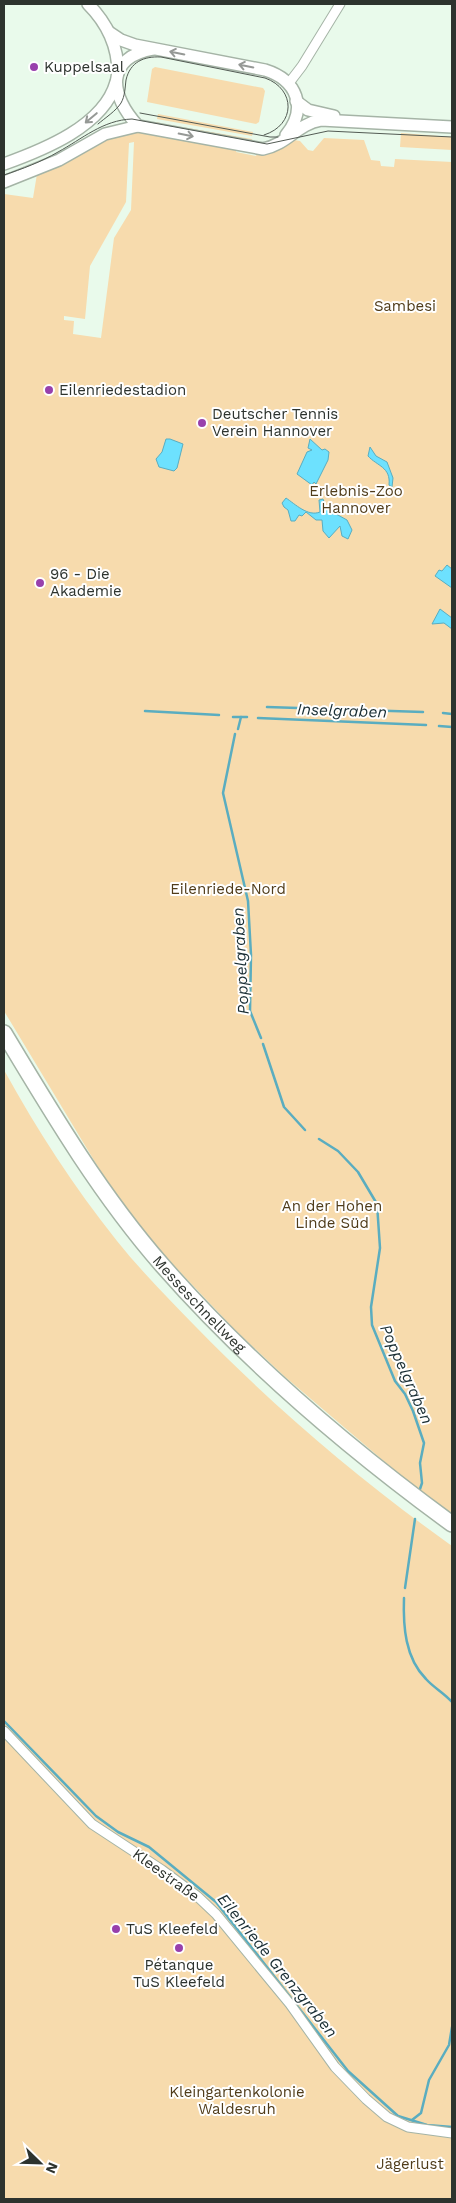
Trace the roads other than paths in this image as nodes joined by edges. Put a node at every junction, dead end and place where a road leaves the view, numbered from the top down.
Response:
1 (88, 4) edge
2 (337, 5) edge
3 (109, 32) junction
4 (153, 49) junction
5 (118, 76) junction
6 (289, 83) junction
7 (296, 100) junction
8 (358, 121) junction
9 (138, 126) junction
10 (452, 127) edge
11 (268, 148) junction
12 (4, 164) edge
13 (4, 182) edge
14 (4, 1033) edge
15 (4, 1049) edge
16 (452, 1524) edge
17 (452, 1535) edge
18 (4, 1731) edge
19 (452, 2133) edge

1 - 3 street
2 - 6 street
3 - 4 street
3 - 5 street
4 - 5 street
6 -> 4 street
5 - 9 street
5 -> 12 street
6 - 7 street
7 - 8 street
7 - 11 street
8 - 10 street
8 - 11 street
9 -> 11 street
9 - 13 street
14 - 16 highway, Messeschnellweg
15 - 17 highway, Messeschnellweg
18 - 19 street, Kleestraße

